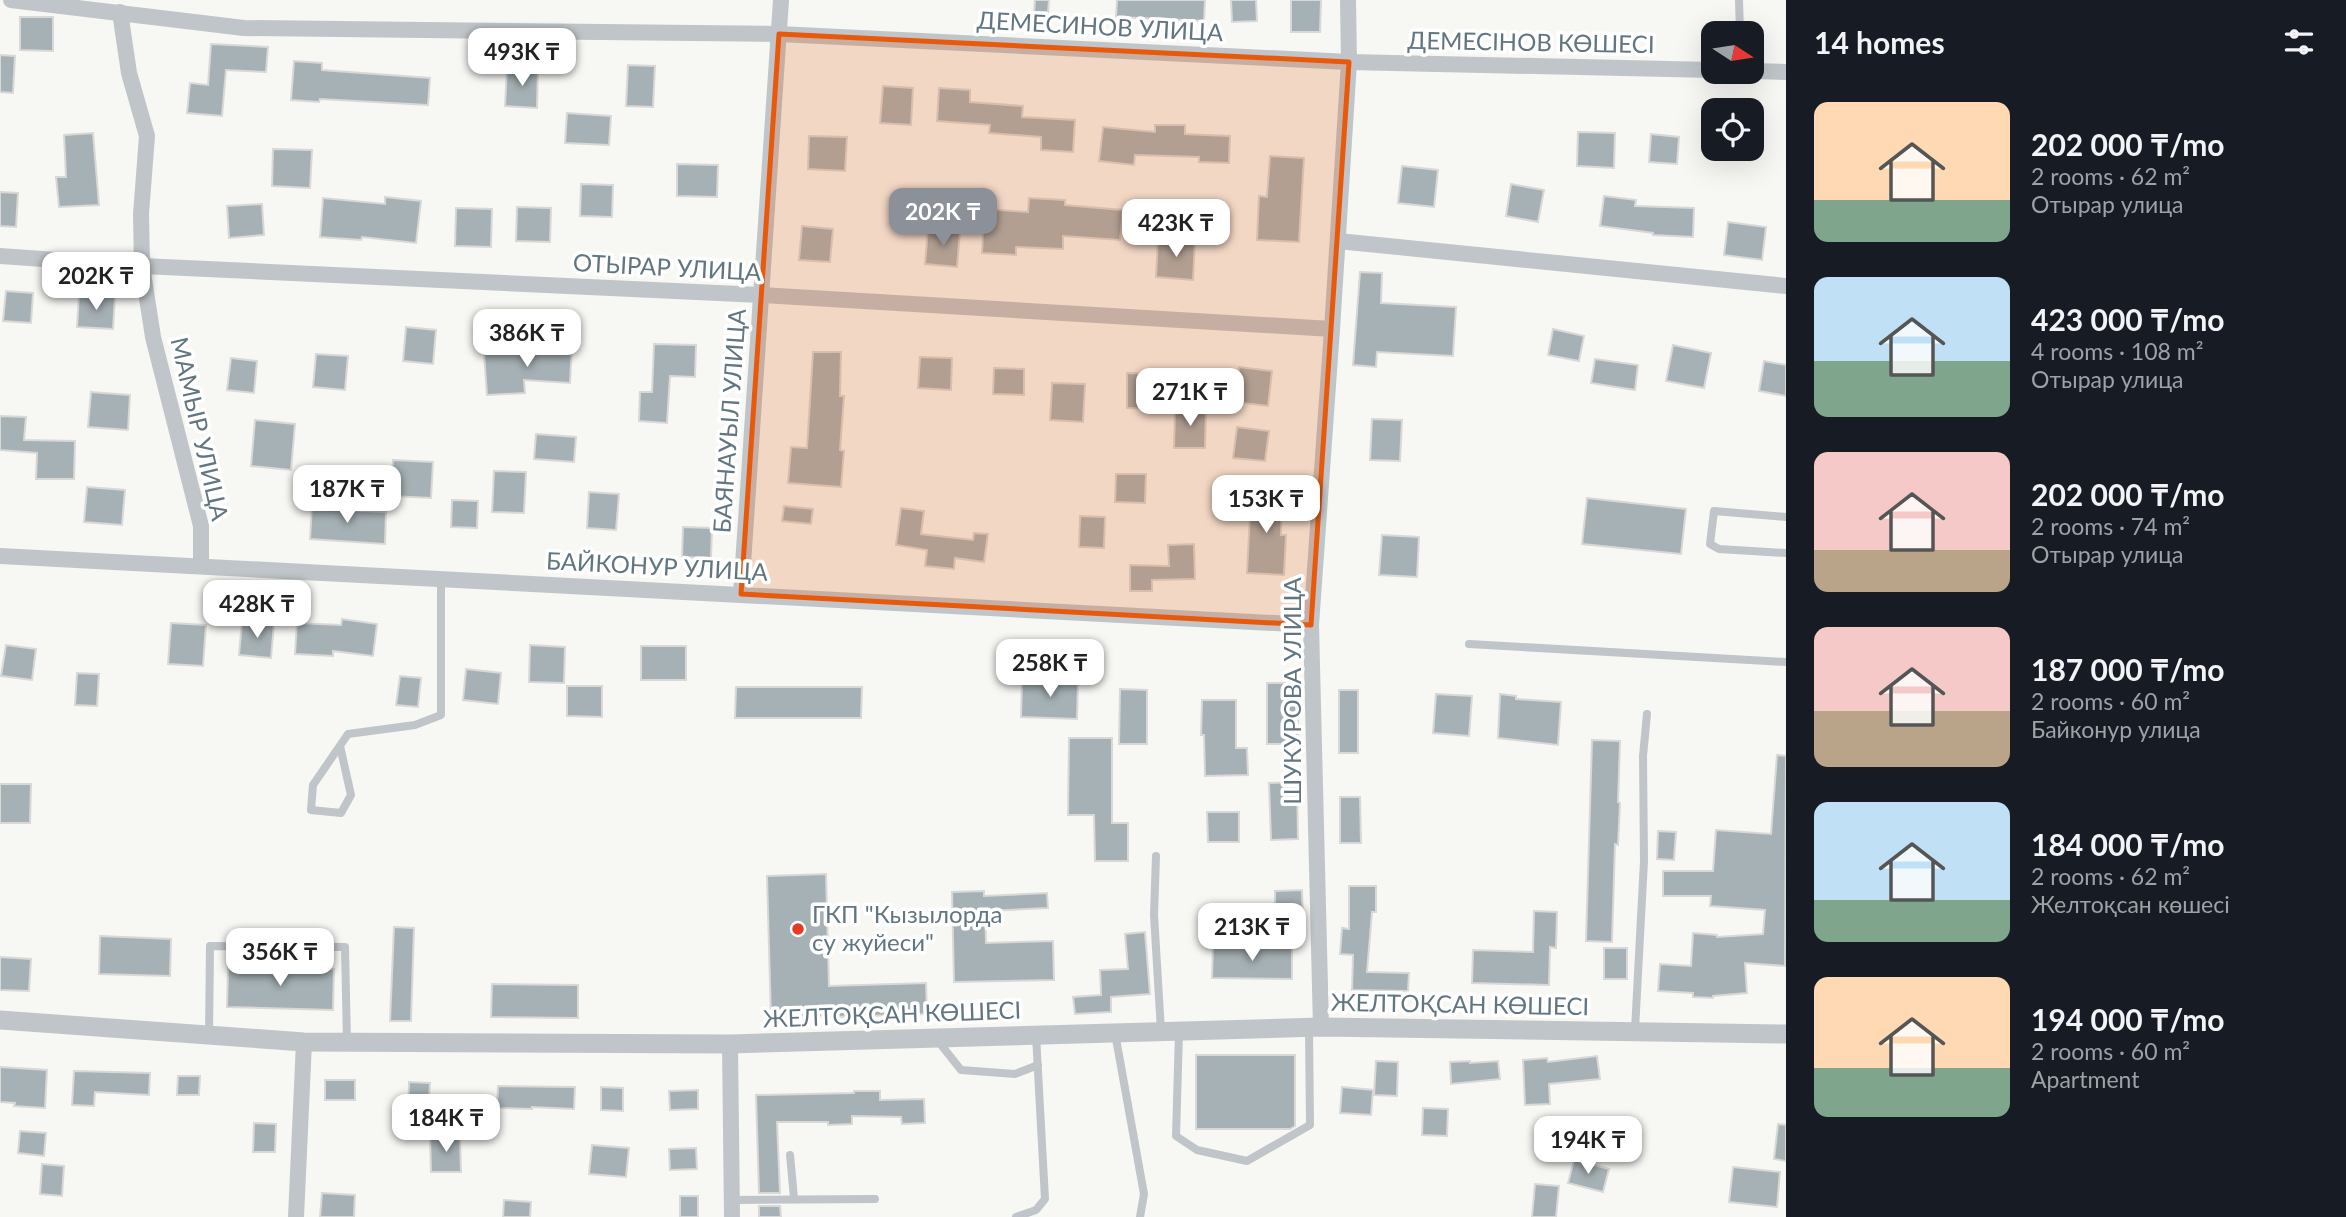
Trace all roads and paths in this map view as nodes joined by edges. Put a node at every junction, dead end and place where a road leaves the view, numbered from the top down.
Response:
1 (11, 0) edge
2 (781, 0) edge
3 (1348, 0) edge
4 (1739, 0) edge
5 (120, 12) junction
6 (1740, 21) edge
7 (779, 34) junction
8 (1349, 62) junction
9 (1701, 70) edge
10 (1764, 71) edge
11 (1786, 72) edge
12 (1338, 241) junction
13 (0, 256) edge
14 (142, 266) junction
15 (1786, 286) edge
16 (761, 295) junction
17 (1332, 329) junction
18 (1786, 516) edge
19 (1786, 553) edge
20 (0, 555) edge
21 (201, 565) junction
22 (441, 578) junction
23 (741, 594) junction
24 (1311, 625) junction
25 (1469, 644) dead end
26 (1786, 662) edge
27 (1647, 714) dead end
28 (340, 746) junction
29 (1156, 856) dead end
30 (0, 1020) edge
31 (1315, 1027) junction
32 (1170, 1031) junction
33 (1115, 1032) junction
34 (1635, 1033) junction
35 (1786, 1034) edge
36 (209, 1035) junction
37 (1036, 1035) junction
38 (936, 1038) junction
39 (304, 1042) junction
40 (347, 1042) junction
41 (730, 1044) junction
42 (1038, 1065) junction
43 (790, 1155) dead end
44 (794, 1198) junction
45 (875, 1199) dead end
46 (732, 1200) junction
47 (296, 1217) edge
48 (733, 1217) edge
49 (1016, 1217) edge
50 (1140, 1217) edge

1 - 5 street, ДЕМЕСИНОВ УЛИЦА
2 - 7 street, БАЯНАУЫЛ УЛИЦА
3 - 8 street, ШУКУРОВА УЛИЦА
4 - 6 lane
5 - 7 street, ДЕМЕСИНОВ УЛИЦА
5 - 14 street, МАМЫР УЛИЦА
7 - 8 street, ДЕМЕСИНОВ УЛИЦА
7 - 16 street, БАЯНАУЫЛ УЛИЦА
8 - 9 street, ДЕМЕСІНОВ КӨШЕСІ
8 - 12 street, ШУКУРОВА УЛИЦА
10 - 11 street
12 - 15 street
12 - 17 street, ШУКУРОВА УЛИЦА
13 - 14 street, ОТЫРАР УЛИЦА
14 - 16 street, ОТЫРАР УЛИЦА
14 - 21 street, МАМЫР УЛИЦА
16 - 17 street, ОТЫРАР УЛИЦА
16 - 23 street, БАЯНАУЫЛ УЛИЦА
17 - 24 street, ШУКУРОВА УЛИЦА
18 - 19 lane
20 - 21 street, БАЙКОНУР УЛИЦА
21 - 22 street, БАЙКОНУР УЛИЦА
22 - 23 street, БАЙКОНУР УЛИЦА
22 - 28 lane
23 - 24 street, БАЙКОНУР УЛИЦА
24 - 31 street, ШУКУРОВА УЛИЦА
25 - 26 lane
27 - 34 lane
28 - 28 lane
29 - 32 lane
30 - 36 street, ЖЕЛТОҚСАН КӨШЕСІ
31 - 32 street, ЖЕЛТОҚСАН КӨШЕСІ
31 - 32 lane
31 - 34 street, ЖЕЛТОҚСАН КӨШЕСІ
32 - 33 street, ЖЕЛТОҚСАН КӨШЕСІ
33 - 37 street, ЖЕЛТОҚСАН КӨШЕСІ
33 - 50 lane
34 - 35 street, ЖЕЛТОҚСАН КӨШЕСІ
36 - 39 street, ЖЕЛТОҚСАН КӨШЕСІ
36 - 40 lane
37 - 38 street, ЖЕЛТОҚСАН КӨШЕСІ
37 - 42 lane
38 - 41 street, ЖЕЛТОҚСАН КӨШЕСІ
38 - 42 lane
39 - 40 street, ЖЕЛТОҚСАН КӨШЕСІ
39 - 47 street
40 - 41 street, ЖЕЛТОҚСАН КӨШЕСІ
41 - 46 street
42 - 49 lane
43 - 44 lane
44 - 45 lane
44 - 46 lane
46 - 48 street

